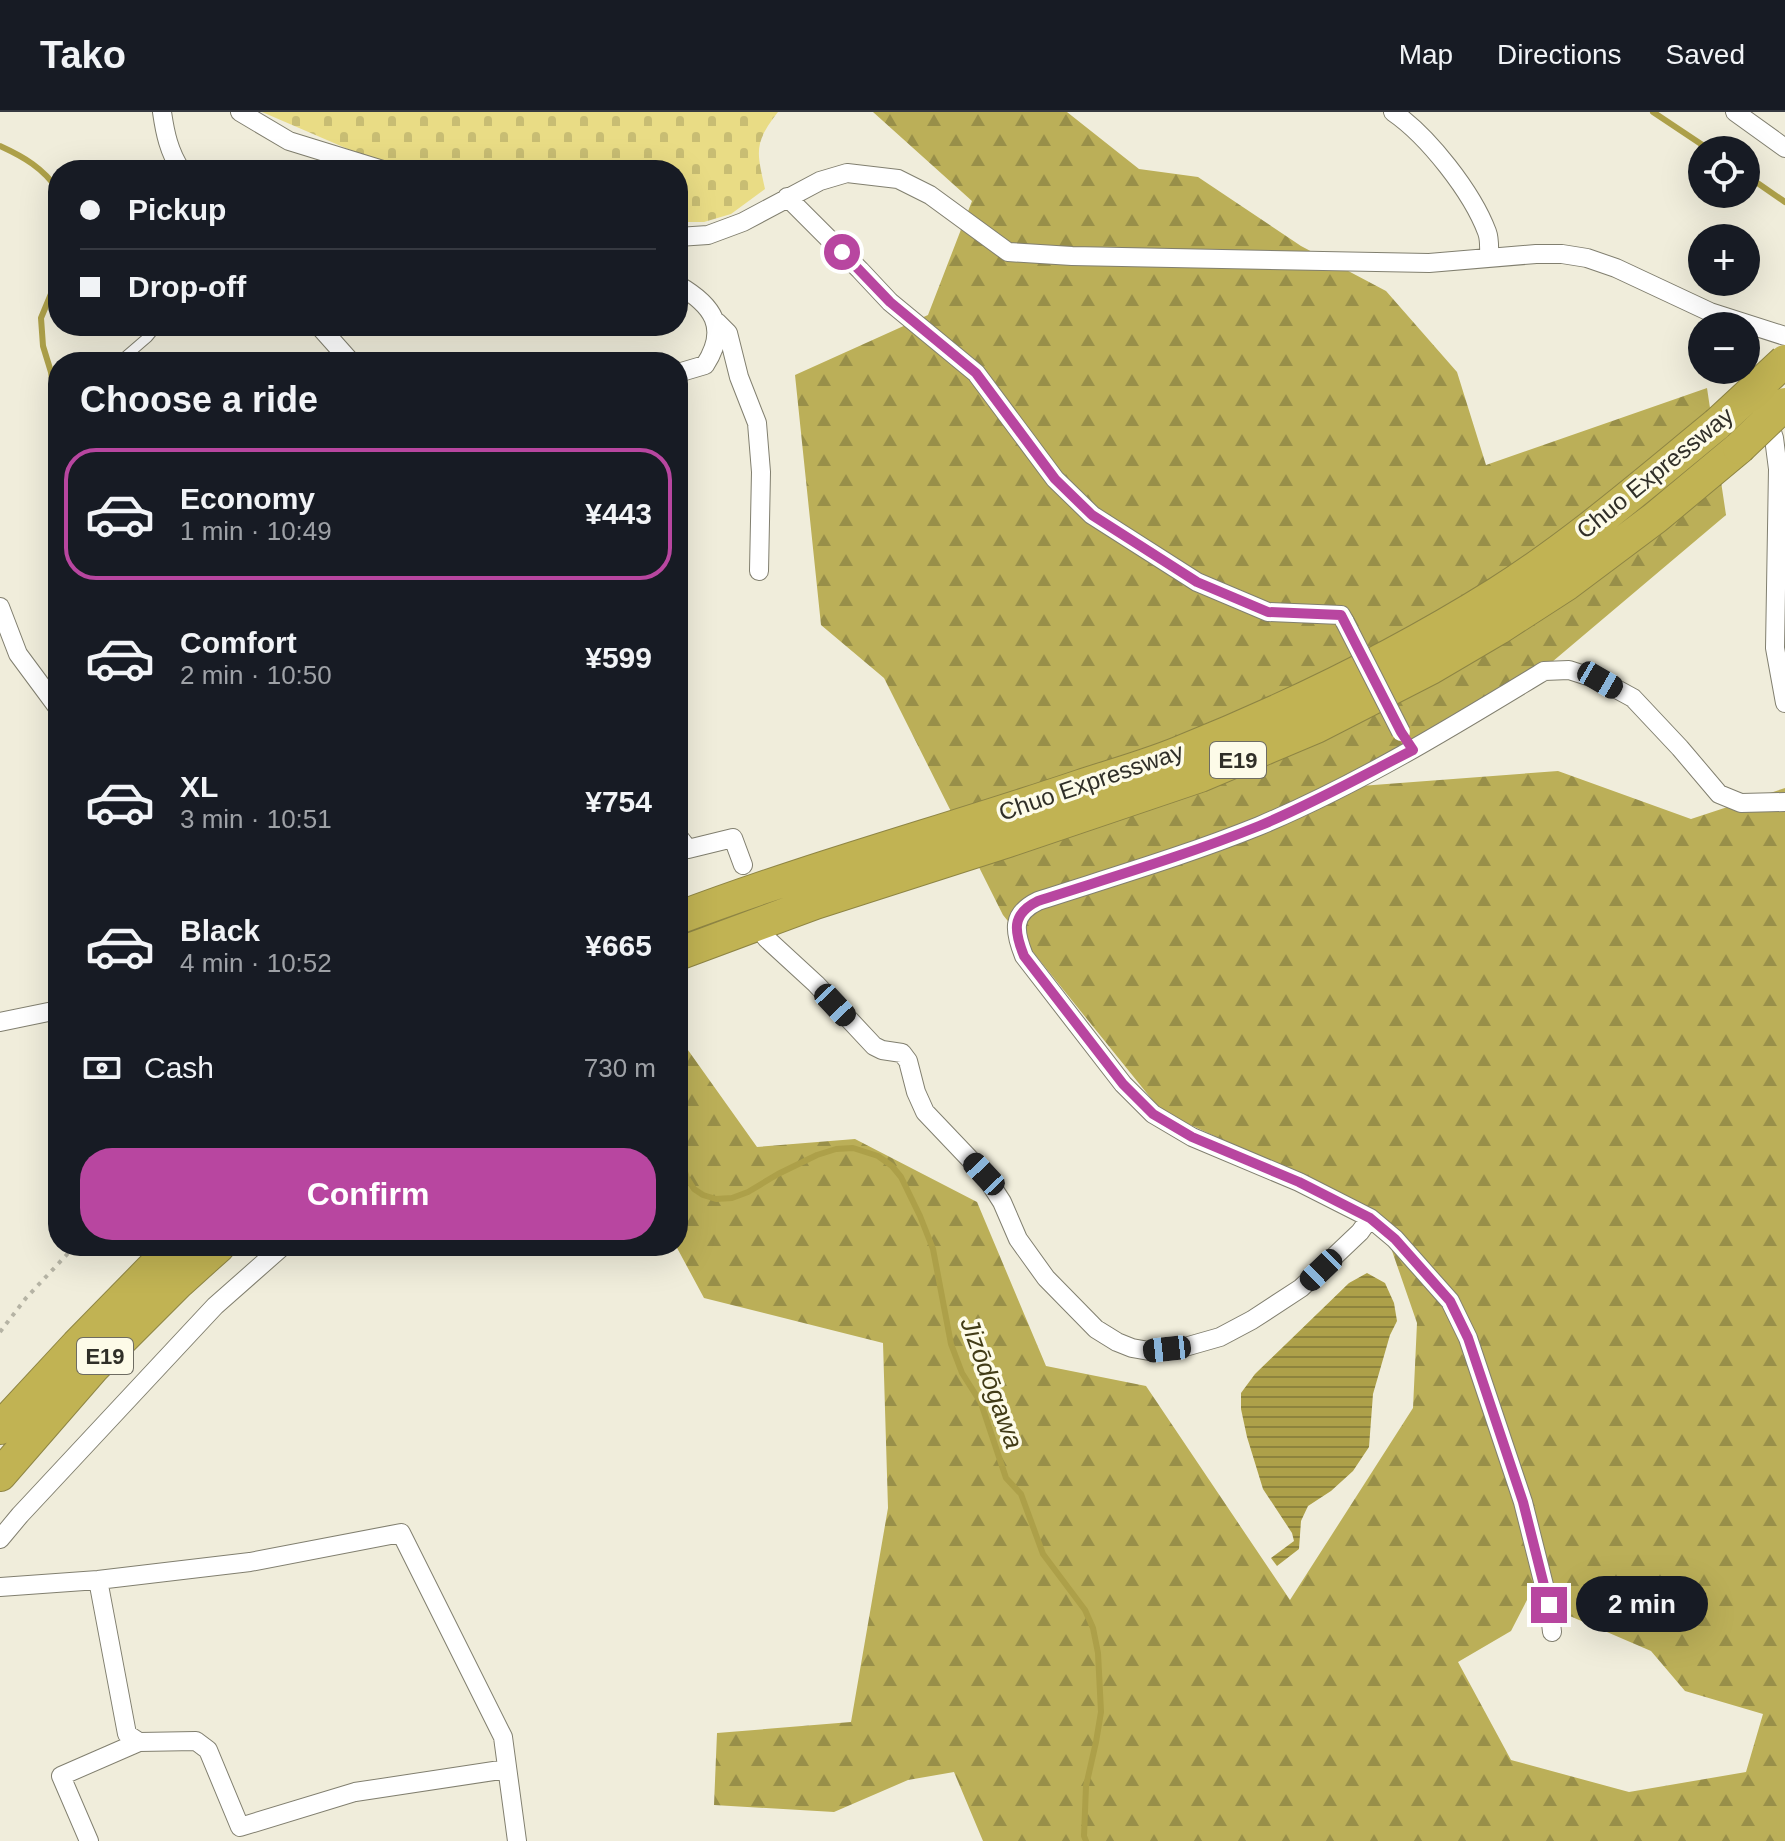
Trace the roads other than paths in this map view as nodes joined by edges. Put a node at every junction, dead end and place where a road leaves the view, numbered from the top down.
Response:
1 (162, 112) edge
2 (240, 112) edge
3 (1393, 112) edge
4 (1735, 112) edge
5 (1785, 148) edge
6 (175, 160) edge
7 (351, 160) edge
8 (787, 197) junction
9 (688, 236) edge
10 (1489, 257) junction
11 (688, 292) edge
12 (1710, 312) edge
13 (717, 322) junction
14 (1760, 330) edge
15 (149, 336) edge
16 (328, 336) edge
17 (1785, 336) edge
18 (131, 352) edge
19 (342, 352) edge
20 (1785, 361) edge
21 (688, 370) edge
22 (1753, 384) edge
23 (1785, 404) edge
24 (1728, 436) junction
25 (759, 571) dead end
26 (0, 607) edge
27 (48, 694) edge
28 (1785, 703) edge
29 (1413, 750) junction
30 (1785, 802) edge
31 (688, 849) edge
32 (743, 865) dead end
33 (688, 915) edge
34 (766, 938) dead end
35 (688, 950) edge
36 (48, 1012) edge
37 (0, 1022) edge
38 (1370, 1218) junction
39 (164, 1256) edge
40 (208, 1256) edge
41 (272, 1256) edge
42 (0, 1428) edge
43 (0, 1475) edge
44 (0, 1539) edge
45 (98, 1580) junction
46 (0, 1587) edge
47 (1552, 1632) dead end
48 (139, 1742) junction
49 (507, 1769) junction
50 (89, 1841) edge
51 (517, 1841) edge

1 - 6 street
2 - 7 street
3 - 10 street
4 - 5 street
8 - 9 street
8 - 10 street
8 - 29 street, bridge
10 - 12 street
11 - 13 street
13 - 21 street
13 - 25 street
14 - 17 street
15 - 18 lane
16 - 19 street
20 - 24 highway, Chuo Expressway / E19, bridge
22 - 28 street
23 - 24 highway, Chuo Expressway / E19, bridge
24 - 33 highway, Chuo Expressway / E19
24 - 35 highway, Chuo Expressway / E19
26 - 27 street
29 - 30 street
29 - 38 street
31 - 32 street
34 - 38 street
36 - 37 street
38 - 47 street
39 - 42 highway, E19
40 - 43 highway, E19
41 - 44 street
45 - 46 street
45 - 48 street
45 - 49 street
48 - 49 street
48 - 50 street
49 - 51 street

